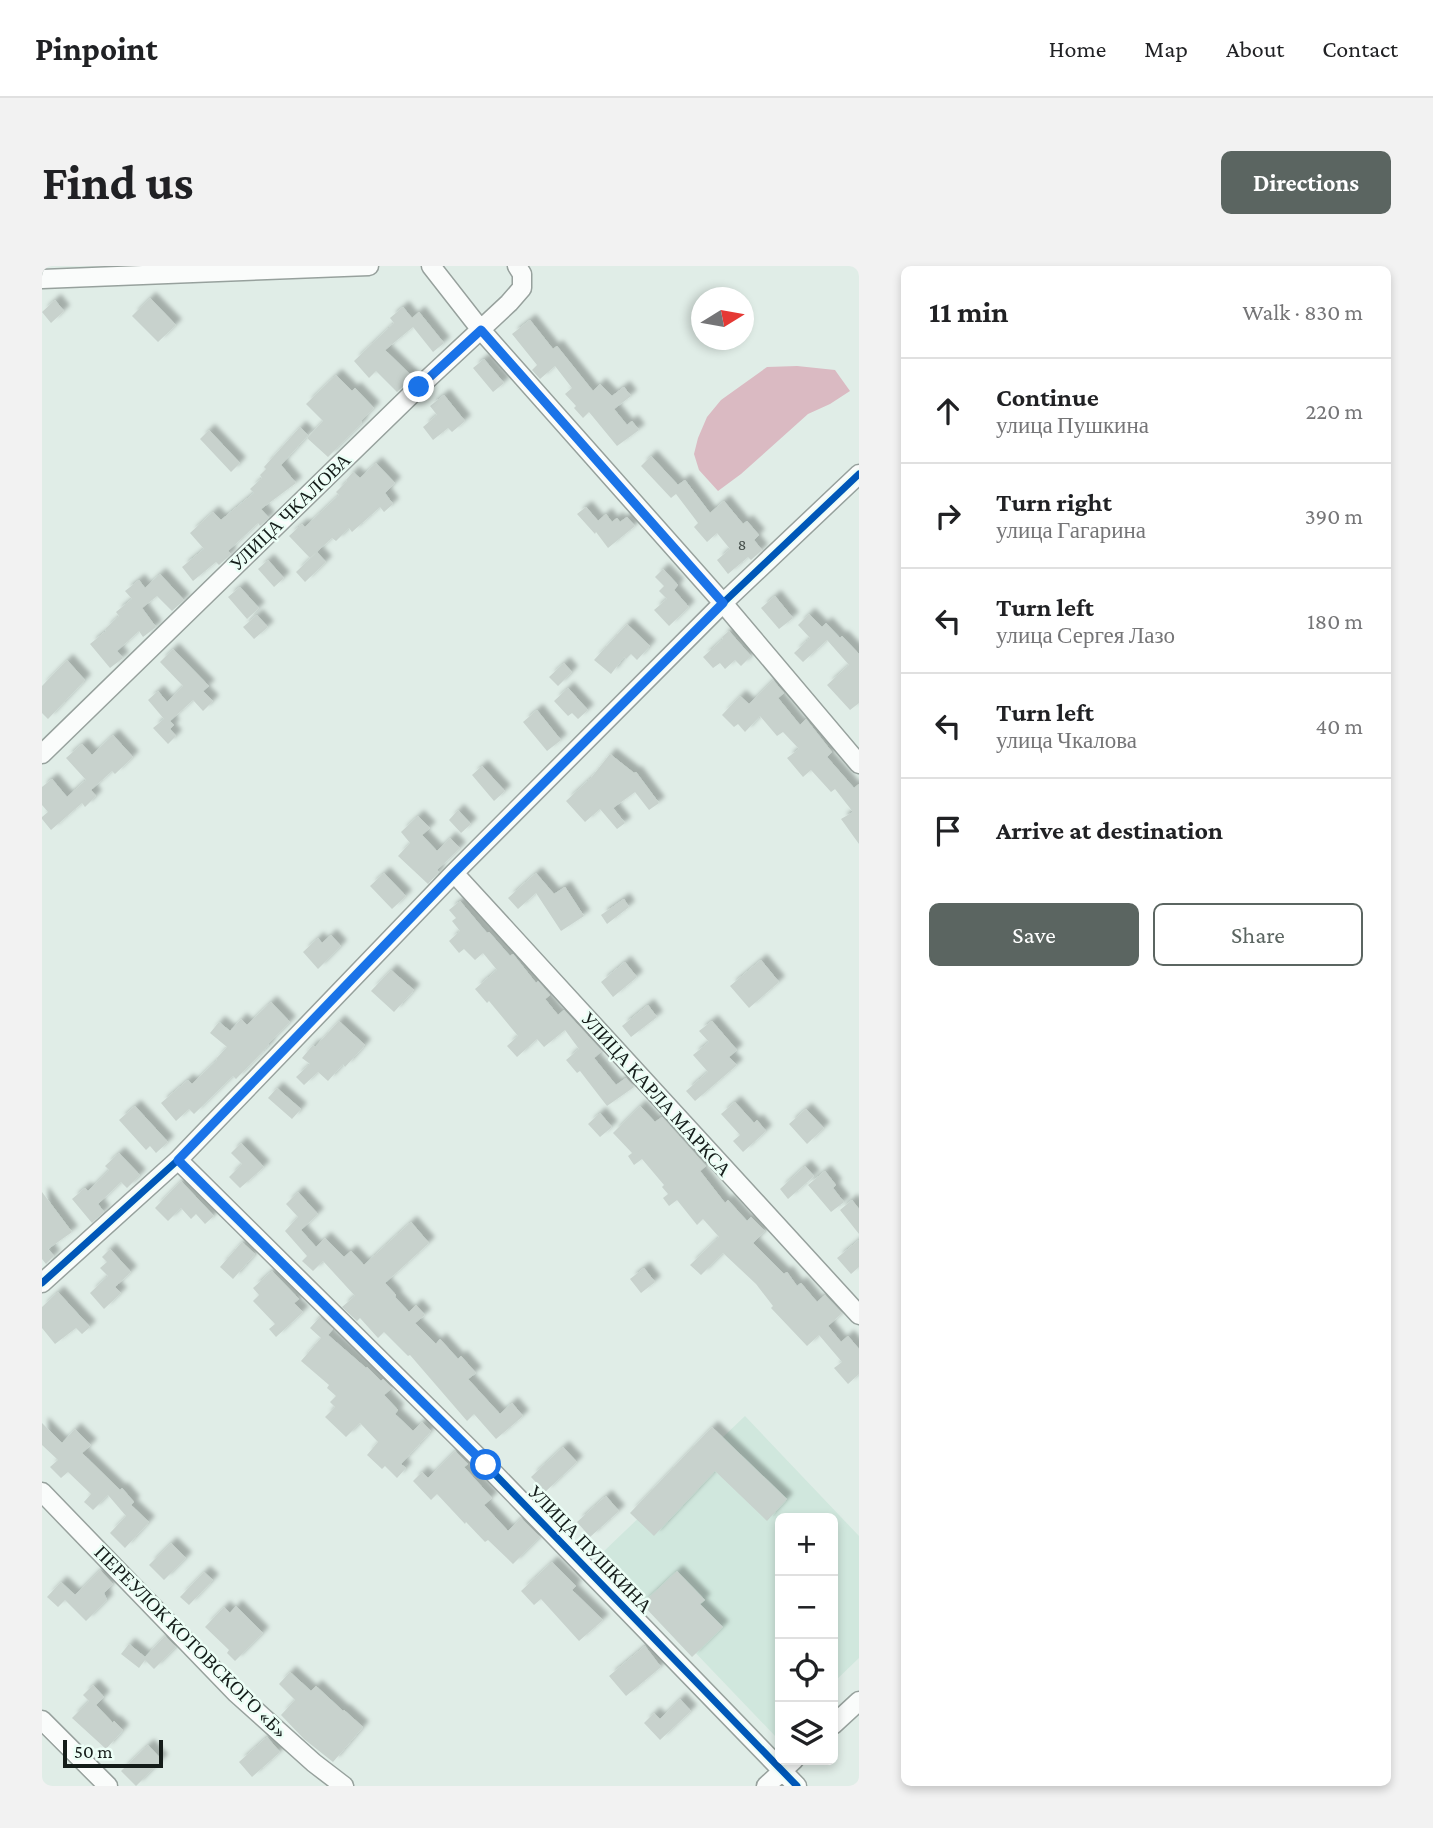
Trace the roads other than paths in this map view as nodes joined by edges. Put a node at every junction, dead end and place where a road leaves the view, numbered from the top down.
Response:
1 (369, 266) edge
2 (431, 266) edge
3 (517, 266) edge
4 (42, 279) edge
5 (481, 330) junction
6 (859, 474) edge
7 (723, 603) junction
8 (42, 754) edge
9 (859, 764) edge
10 (454, 873) junction
11 (178, 1160) junction
12 (42, 1283) edge
13 (859, 1315) edge
14 (42, 1492) edge
15 (859, 1701) edge
16 (42, 1720) edge
17 (838, 1720) edge
18 (775, 1752) edge
19 (788, 1765) edge
20 (108, 1786) edge
21 (344, 1786) edge
22 (766, 1786) edge
23 (797, 1786) edge

1 - 4 street
2 - 5 street
3 - 5 street, УЛИЦА ЧКАЛОВА
5 - 7 street
5 - 8 street, УЛИЦА ЧКАЛОВА
6 - 7 street
7 - 9 street
7 - 10 street
10 - 11 street
10 - 13 street, УЛИЦА КАРЛА МАРКСА
11 - 12 street
11 - 18 street, УЛИЦА ПУШКИНА
14 - 21 street, ПЕРЕУЛОК КОТОВСКОГО «Б»
15 - 17 street
16 - 20 street
19 - 22 street
19 - 23 street, УЛИЦА ПУШКИНА

